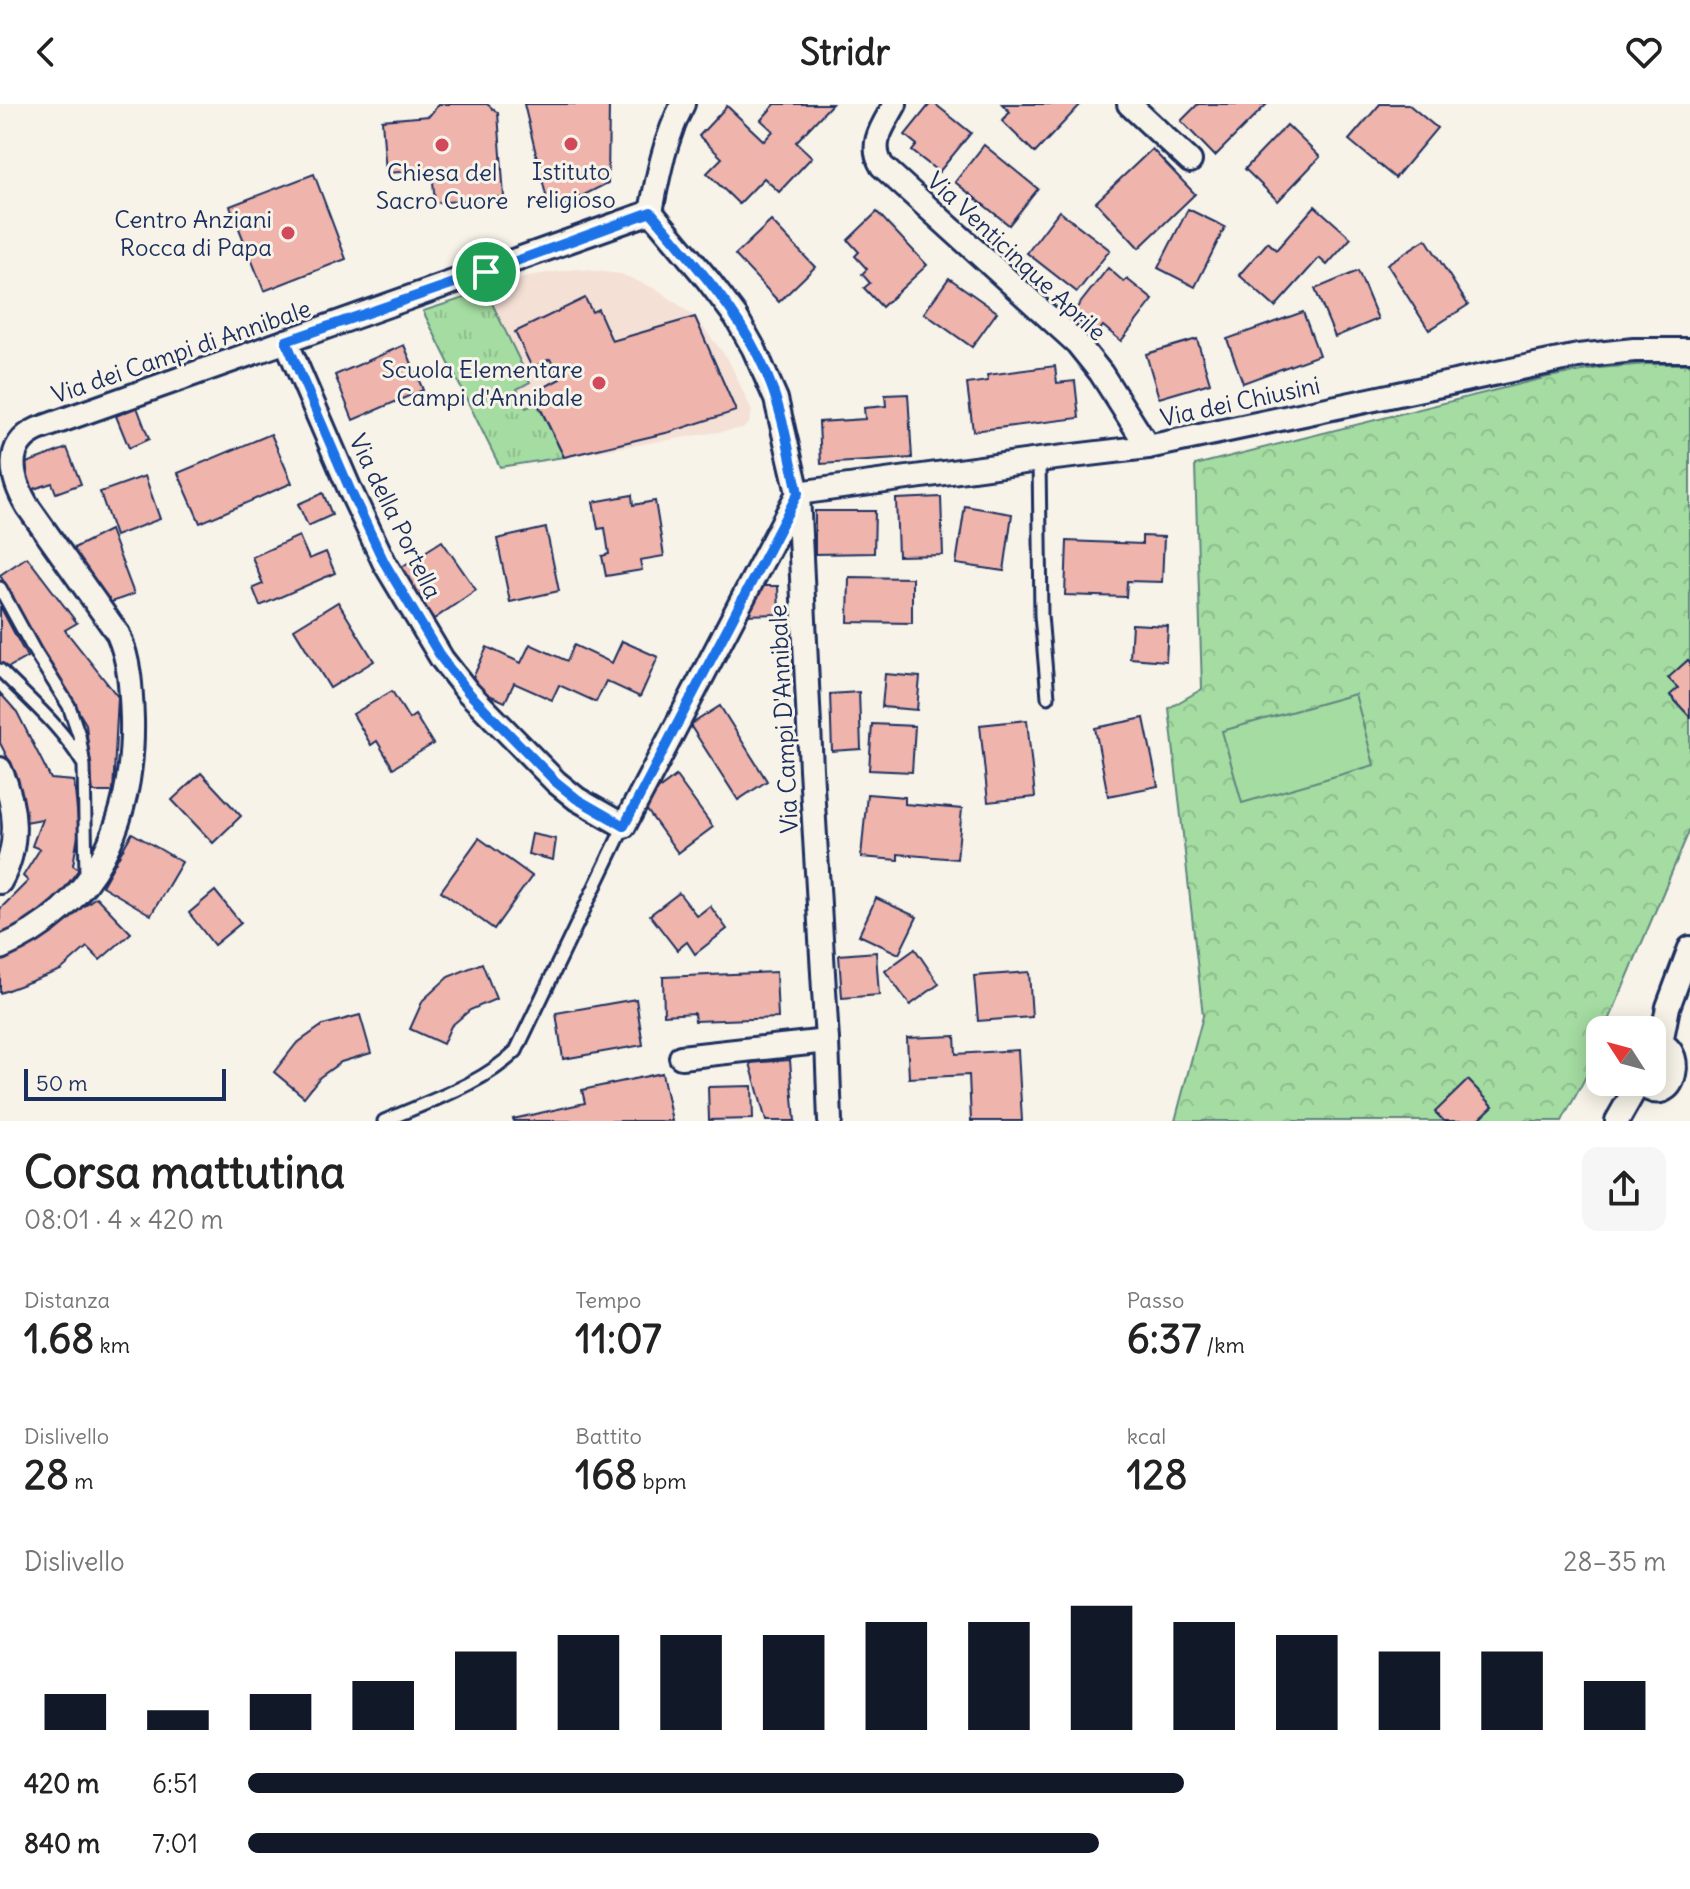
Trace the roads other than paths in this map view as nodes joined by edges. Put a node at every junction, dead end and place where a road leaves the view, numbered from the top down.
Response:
1 (683, 104) edge
2 (895, 104) edge
3 (1129, 104) edge
4 (1190, 161) dead end
5 (651, 212) junction
6 (286, 341) junction
7 (1690, 350) edge
8 (1148, 447) junction
9 (1039, 460) junction
10 (798, 493) junction
11 (0, 588) edge
12 (0, 670) edge
13 (1048, 697) dead end
14 (84, 766) junction
15 (0, 769) edge
16 (624, 826) junction
17 (0, 882) edge
18 (86, 884) junction
19 (0, 948) edge
20 (1690, 948) edge
21 (1665, 1016) edge
22 (827, 1041) junction
23 (1666, 1046) edge
24 (681, 1057) dead end
25 (1686, 1067) edge
26 (1666, 1090) edge
27 (1631, 1096) edge
28 (384, 1121) edge
29 (830, 1121) edge
30 (1617, 1121) edge

1 - 5 street
2 - 8 street, Via Venticinque Aprile
3 - 4 street
5 - 6 street, Via dei Campi di Annibale
5 - 10 street, Via Campi D'Annibale
6 - 16 street, Via della Portella
6 - 18 street, Via dei Campi di Annibale
7 - 8 street, Via dei Chiusini
8 - 9 street, Via dei Chiusini
9 - 10 street, Via dei Chiusini
9 - 13 lane
10 - 16 street
10 - 22 street, Via Campi D'Annibale
11 - 14 lane
12 - 14 lane
14 - 18 lane
15 - 17 street
16 - 28 lane
18 - 19 street, Via dei Campi di Annibale
20 - 21 street
22 - 24 street
22 - 29 street, Via Campi D'Annibale
23 - 25 street
25 - 26 street
27 - 30 street

